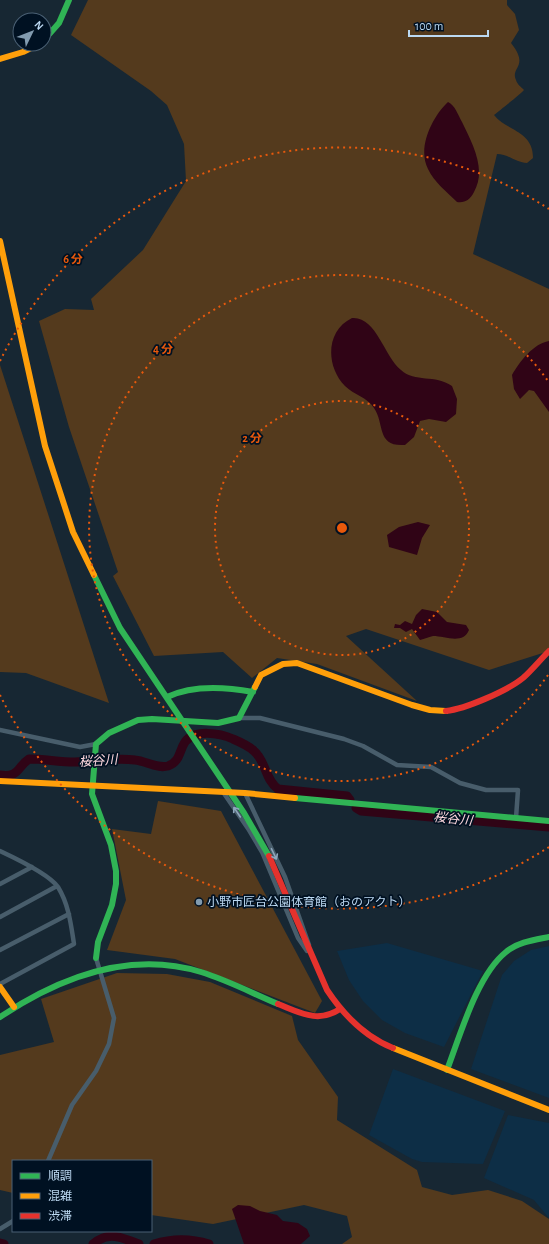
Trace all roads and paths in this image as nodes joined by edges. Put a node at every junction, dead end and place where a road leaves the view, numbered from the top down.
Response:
1 (69, 0) edge
2 (52, 31) edge
3 (23, 52) edge
4 (0, 58) edge
5 (0, 241) edge
6 (549, 651) edge
7 (253, 692) junction
8 (168, 699) junction
9 (239, 718) junction
10 (0, 730) edge
11 (96, 744) junction
12 (0, 781) edge
13 (92, 786) junction
14 (223, 792) junction
15 (245, 793) junction
16 (516, 818) junction
17 (549, 821) edge
18 (0, 851) edge
19 (32, 867) junction
20 (0, 884) edge
21 (58, 886) junction
22 (69, 914) junction
23 (0, 917) edge
24 (549, 937) edge
25 (0, 950) edge
26 (96, 958) joint
27 (312, 959) junction
28 (0, 984) edge
29 (0, 987) edge
30 (14, 1007) junction
31 (340, 1008) junction
32 (0, 1017) edge
33 (447, 1070) junction
34 (549, 1110) edge
35 (48, 1160) edge
36 (12, 1222) edge
37 (0, 1229) edge

1 - 2 street
3 - 4 street
5 - 8 street
6 - 7 street
7 - 8 street
7 - 9 street
8 - 27 street
9 - 11 street
9 - 16 street
10 - 11 street
11 - 13 street
12 - 13 street
13 - 14 street
13 - 26 street
14 - 15 street
27 -> 14 street
15 - 16 street
15 -> 27 street
16 - 17 street
18 - 19 street
19 - 20 street
19 - 21 street
21 - 22 street
21 - 23 street
22 - 25 street
22 - 28 street
24 - 33 street
26 - 35 street
27 - 31 street
29 - 30 street
30 - 31 street
30 - 32 street
31 - 33 street
33 - 34 street
36 - 37 street

